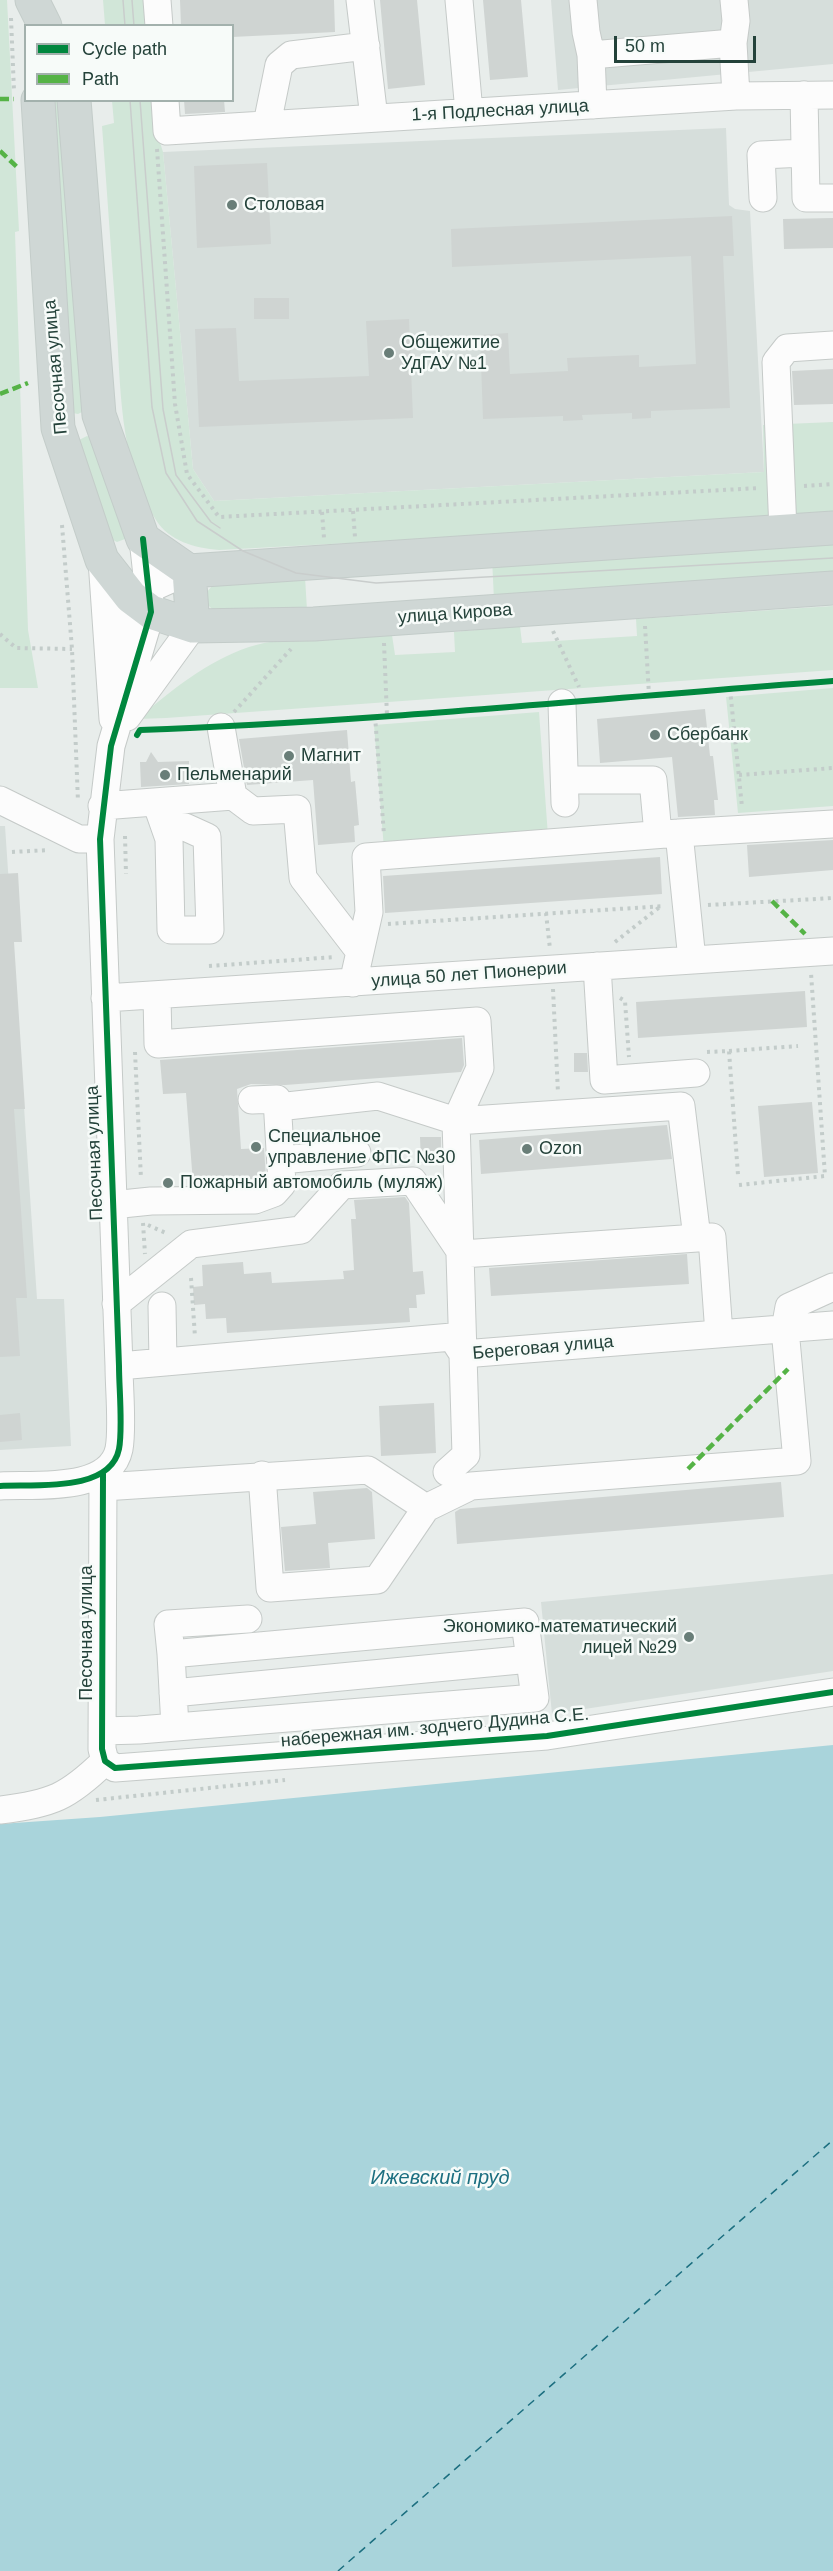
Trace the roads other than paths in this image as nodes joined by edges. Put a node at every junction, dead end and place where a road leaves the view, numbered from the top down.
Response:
1 (32, 0) edge
2 (43, 0) edge
3 (157, 0) edge
4 (360, 0) edge
5 (459, 0) edge
6 (583, 0) edge
7 (734, 0) edge
8 (34, 24) edge
9 (44, 24) edge
10 (159, 24) edge
11 (733, 43) junction
12 (366, 46) junction
13 (591, 55) junction
14 (833, 95) edge
15 (736, 96) junction
16 (38, 102) edge
17 (74, 102) edge
18 (165, 102) edge
19 (804, 102) junction
20 (469, 112) junction
21 (599, 113) junction
22 (374, 118) junction
23 (267, 124) junction
24 (805, 153) junction
25 (763, 198) dead end
26 (833, 198) edge
27 (833, 345) edge
28 (99, 415) junction
29 (58, 428) junction
30 (833, 528) edge
31 (783, 531) junction
32 (143, 539) junction
33 (102, 560) junction
34 (189, 571) junction
35 (833, 588) edge
36 (144, 599) junction
37 (193, 626) junction
38 (574, 702) road end
39 (221, 727) road end
40 (125, 735) junction
41 (233, 796) junction
42 (0, 800) edge
43 (156, 802) junction
44 (102, 806) junction
45 (833, 824) edge
46 (165, 827) dead end
47 (669, 834) junction
48 (90, 839) junction
49 (359, 954) junction
50 (822, 958) edge
51 (692, 960) junction
52 (590, 967) junction
53 (353, 983) junction
54 (157, 995) junction
55 (105, 998) junction
56 (696, 1073) dead end
57 (252, 1100) dead end
58 (278, 1107) junction
59 (456, 1121) junction
60 (357, 1153) dead end
61 (281, 1160) junction
62 (112, 1205) junction
63 (697, 1238) junction
64 (462, 1254) junction
65 (833, 1287) edge
66 (116, 1304) junction
67 (162, 1306) dead end
68 (833, 1325) edge
69 (785, 1329) junction
70 (719, 1334) junction
71 (463, 1354) junction
72 (164, 1362) junction
73 (119, 1366) junction
74 (447, 1472) dead end
75 (262, 1475) junction
76 (103, 1480) junction
77 (0, 1486) edge
78 (426, 1508) junction
79 (248, 1619) dead end
80 (171, 1654) junction
81 (530, 1659) junction
82 (833, 1692) edge
83 (173, 1693) junction
84 (175, 1727) junction
85 (102, 1731) junction
86 (107, 1763) junction
87 (0, 1810) edge

1 - 2 street
1 - 8 main road
1 - 9 main road
3 - 10 street
4 - 12 street
5 - 20 street
6 - 13 street
7 - 11 street
11 - 13 street
11 - 15 street
12 - 22 street
12 - 23 street
13 - 21 street
14 - 19 street, 1-я Подлесная улица
15 - 19 street, 1-я Подлесная улица
15 - 21 street, 1-я Подлесная улица
16 - 29 main road, Песочная улица
17 - 28 main road, Песочная улица
18 - 23 street, 1-я Подлесная улица
19 - 21 street
19 - 24 street
20 - 21 street, 1-я Подлесная улица
20 - 22 street, 1-я Подлесная улица
22 - 23 street, 1-я Подлесная улица
24 - 25 street
24 - 26 street
27 - 31 street
28 - 29 main road
28 - 32 main road, Песочная улица
29 - 33 main road, Песочная улица
30 - 31 main road
31 - 34 main road
32 - 33 main road
32 - 34 main road
32 - 36 street, Песочная улица
33 - 36 main road
33 - 40 street, Песочная улица
34 - 36 street
34 - 37 main road
35 - 37 main road, улица Кирова
36 - 37 main road, улица Кирова
36 - 40 street, Песочная улица
37 - 40 street, Песочная улица
38 - 47 street
39 - 41 street
40 - 44 street, Песочная улица
41 - 43 street
41 - 49 street
42 - 48 street
43 - 44 street
43 - 46 street
44 - 48 street, Песочная улица
45 - 47 street
47 - 49 street
47 - 51 street
48 - 55 street, Песочная улица
49 - 53 street
50 - 51 street, улица 50 лет Пионерии
51 - 52 street, улица 50 лет Пионерии
52 - 53 street, улица 50 лет Пионерии
52 - 56 street
53 - 54 street, улица 50 лет Пионерии
54 - 55 street, улица 50 лет Пионерии
54 - 59 street
55 - 62 street, Песочная улица
57 - 58 street
58 - 59 street
58 - 61 street
59 - 63 street
59 - 64 street
60 - 61 street
61 - 62 street
62 - 66 street, Песочная улица
63 - 64 street
63 - 70 street
64 - 66 street
64 - 71 street
65 - 69 street
66 - 73 street, Песочная улица
67 - 72 street
68 - 69 street, Береговая улица
69 - 70 street, Береговая улица
69 - 78 street
70 - 71 street, Береговая улица
71 - 72 street, Береговая улица
71 - 74 street
72 - 73 street, Береговая улица
73 - 76 street, Песочная улица
75 - 76 street
75 - 78 street
75 - 78 street
76 - 77 street
76 - 85 street, Песочная улица
79 - 80 street
80 - 81 street
80 - 83 street
81 - 83 street
81 - 84 street
82 - 86 street, набережная им. зодчего Дудина С.Е.
83 - 84 street
84 - 85 street
85 - 86 street, Песочная улица
86 - 87 street

